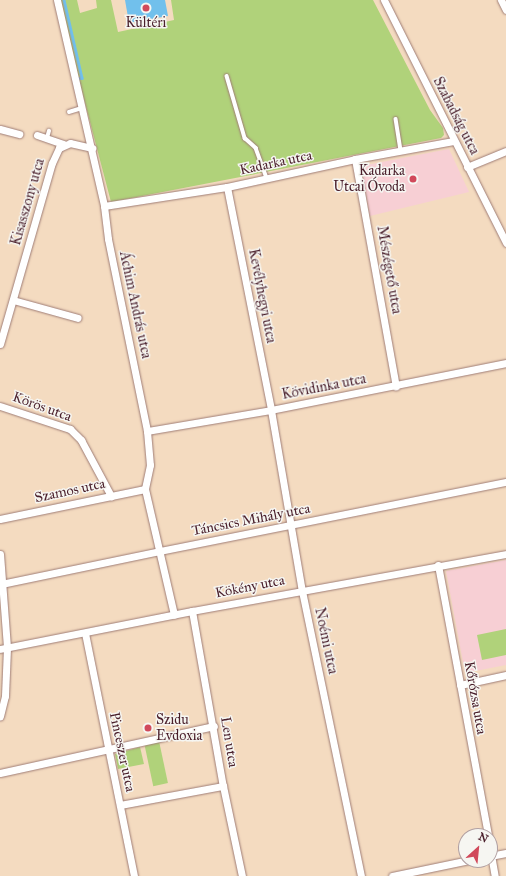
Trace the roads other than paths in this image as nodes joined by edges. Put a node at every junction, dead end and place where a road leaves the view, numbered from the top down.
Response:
1 (57, 0) edge
2 (384, 0) edge
3 (501, 0) edge
4 (506, 10) edge
5 (227, 76) dead end
6 (82, 108) junction
7 (69, 112) dead end
8 (396, 119) dead end
9 (0, 129) edge
10 (19, 134) dead end
11 (37, 135) dead end
12 (453, 141) junction
13 (63, 144) junction
14 (92, 148) junction
15 (401, 151) junction
16 (506, 151) edge
17 (355, 159) junction
18 (467, 167) junction
19 (267, 178) junction
20 (227, 186) junction
21 (104, 206) junction
22 (506, 243) edge
23 (13, 300) junction
24 (78, 318) dead end
25 (0, 344) edge
26 (506, 363) edge
27 (396, 386) junction
28 (0, 406) edge
29 (271, 410) junction
30 (147, 431) junction
31 (506, 482) edge
32 (145, 489) junction
33 (111, 496) junction
34 (0, 519) edge
35 (292, 525) junction
36 (160, 551) junction
37 (0, 554) edge
38 (506, 554) edge
39 (438, 565) junction
40 (1, 584) edge
41 (302, 591) junction
42 (192, 611) junction
43 (174, 615) junction
44 (85, 633) junction
45 (3, 649) edge
46 (506, 675) edge
47 (460, 684) junction
48 (0, 716) edge
49 (214, 726) junction
50 (106, 750) junction
51 (0, 773) edge
52 (223, 786) junction
53 (120, 805) junction
54 (487, 828) edge
55 (458, 862) edge
56 (134, 876) edge
57 (242, 876) edge
58 (361, 876) edge
59 (392, 876) edge

1 - 6 street, Áchim András utca
2 - 12 street, Szabadság utca
3 - 4 street
5 - 19 lane
6 - 7 lane
6 - 14 street, Áchim András utca
8 - 15 lane
9 - 10 street
11 - 13 street
12 - 15 street, Kadarka utca
12 - 18 street, Szabadság utca
13 - 14 street
13 - 23 street, Kisasszony utca
14 - 21 street, Áchim András utca
15 - 17 street, Kadarka utca
16 - 18 street
17 - 19 street, Kadarka utca
17 - 27 street, Mészégető utca
18 - 22 street, Szabadság utca
19 - 20 street, Kadarka utca
20 - 21 street, Kadarka utca
20 - 29 street, Kevélyhegyi utca
21 - 30 street, Áchim András utca
23 - 24 street
23 - 25 street, Kisasszony utca
26 - 27 street, Kövidinka utca
27 - 29 street, Kövidinka utca
28 - 33 street, Körös utca
29 - 30 street, Kövidinka utca
29 - 35 street, Noémi utca
30 - 32 street, Áchim András utca
31 - 35 street, Táncsics Mihály utca
32 - 33 street, Szamos utca
32 - 36 street, Áchim András utca
33 - 34 street, Szamos utca
35 - 36 street, Táncsics Mihály utca
35 - 41 street, Noémi utca
36 - 40 street, Táncsics Mihály utca
36 - 43 street, Áchim András utca
37 - 40 street
38 - 39 street, Kökény utca
39 - 41 street, Kökény utca
39 - 47 street, Kőrózsa utca
40 - 45 street
41 - 42 street, Kökény utca
41 - 58 street, Noémi utca
42 - 43 street, Kökény utca
42 - 49 street, Len utca
43 - 44 street, Kökény utca
44 - 45 street, Kökény utca
44 - 50 street, Pinceszer utca
45 - 48 street
46 - 47 street
47 - 54 street, Kőrózsa utca
49 - 50 street
49 - 52 street, Len utca
50 - 51 street
50 - 53 street, Pinceszer utca
52 - 53 street
52 - 57 street, Len utca
53 - 56 street, Pinceszer utca
55 - 59 street

